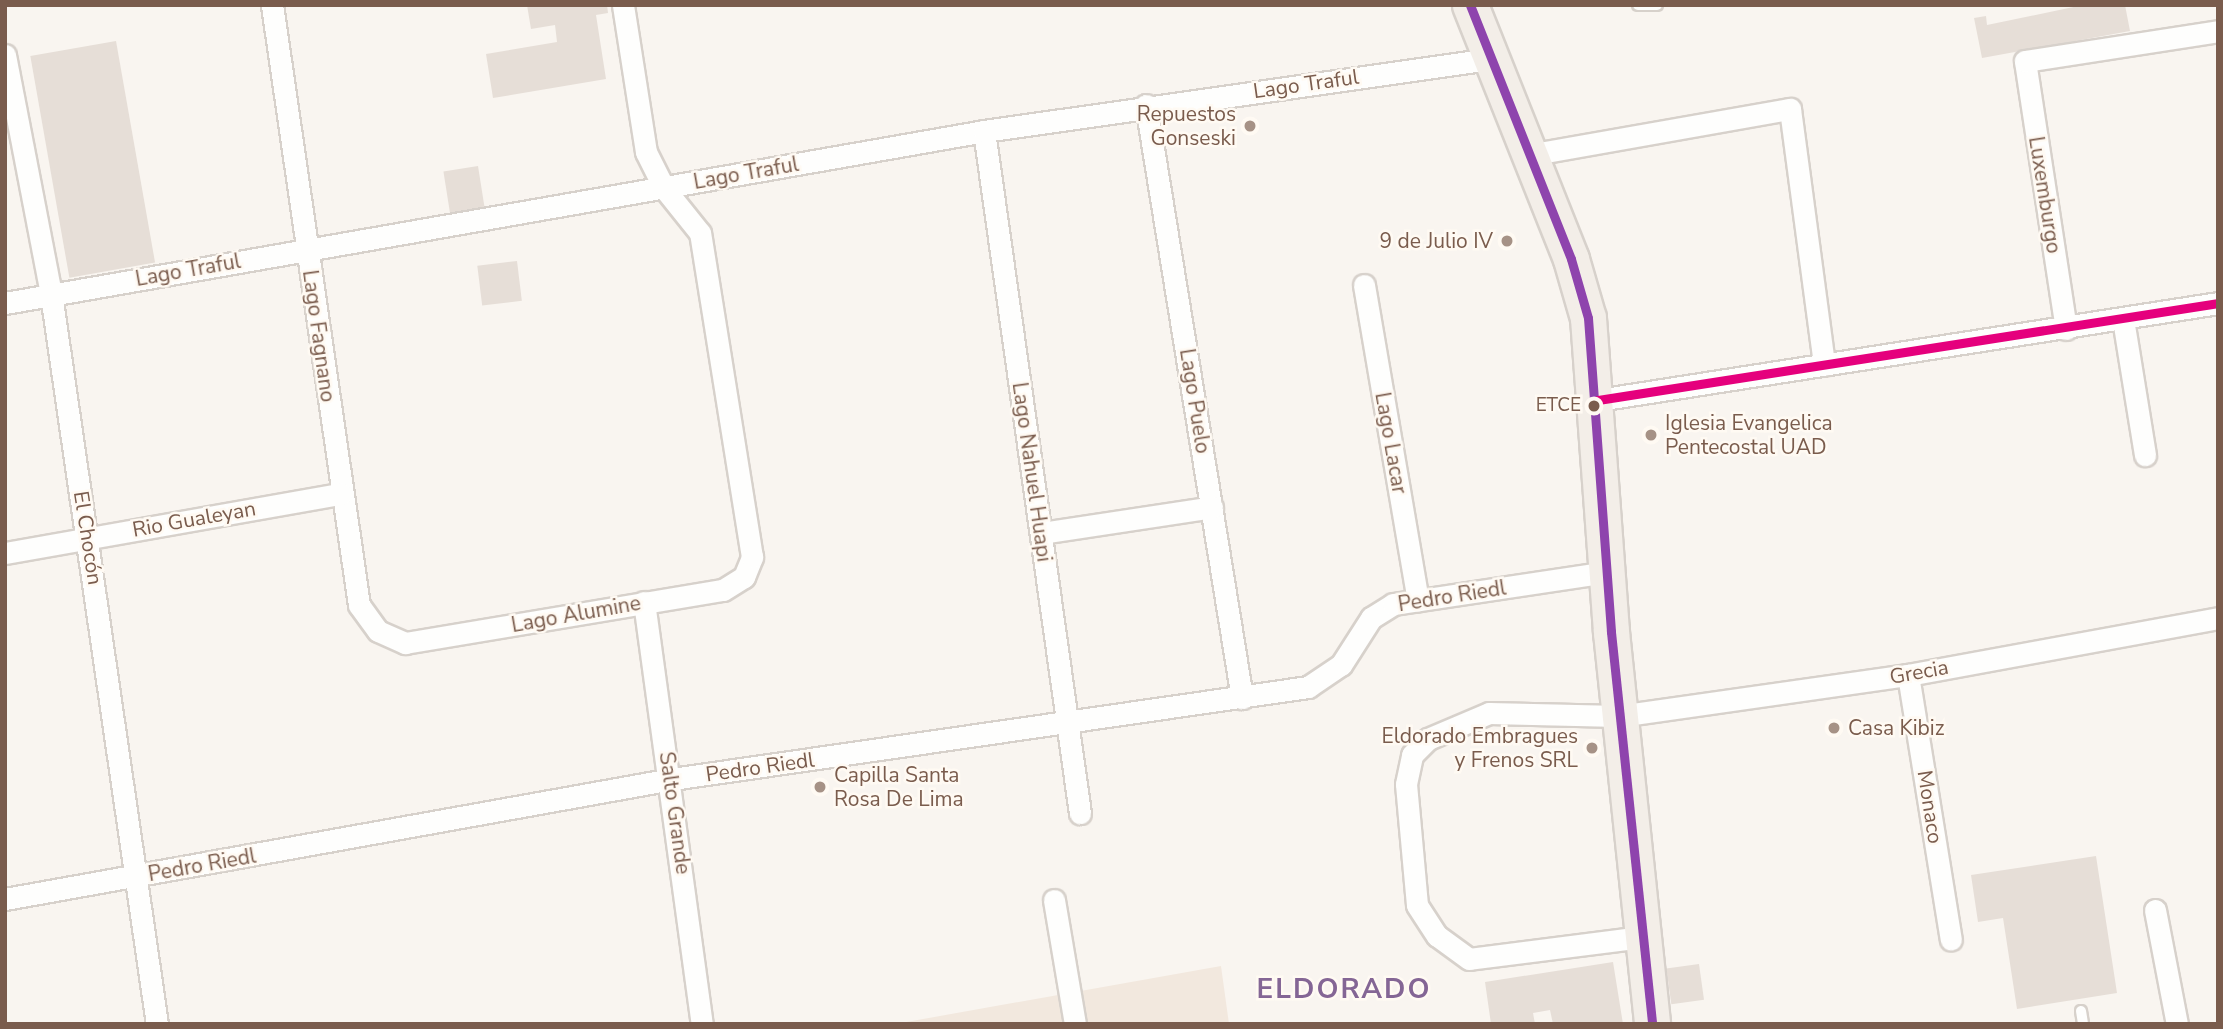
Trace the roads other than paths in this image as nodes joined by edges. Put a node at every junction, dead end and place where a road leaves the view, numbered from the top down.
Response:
1 (272, 5) edge
2 (622, 5) edge
3 (1470, 5) edge
4 (1638, 5) edge
5 (1657, 5) edge
6 (2218, 30) edge
7 (5, 55) edge
8 (1490, 59) junction
9 (1146, 105) junction
10 (984, 131) junction
11 (1528, 155) junction
12 (664, 188) junction
13 (306, 249) junction
14 (1364, 285) dead end
15 (51, 295) junction
16 (5, 303) edge
17 (2218, 303) edge
18 (2123, 319) junction
19 (2066, 329) junction
20 (1824, 365) junction
21 (1598, 400) junction
22 (2145, 455) dead end
23 (341, 494) junction
24 (1212, 507) junction
25 (1041, 533) junction
26 (89, 538) junction
27 (5, 553) edge
28 (1608, 572) junction
29 (1418, 600) junction
30 (644, 602) junction
31 (2218, 618) edge
32 (405, 643) joint
33 (1908, 675) junction
34 (1242, 698) junction
35 (1619, 716) junction
36 (1068, 726) junction
37 (672, 779) junction
38 (1080, 813) dead end
39 (138, 877) junction
40 (5, 899) edge
41 (1054, 900) dead end
42 (2154, 910) dead end
43 (1642, 937) junction
44 (1951, 940) dead end
45 (2081, 1011) dead end
46 (157, 1024) edge
47 (702, 1024) edge
48 (1075, 1024) edge
49 (1652, 1024) edge
50 (2083, 1024) edge
51 (2177, 1024) edge

1 - 13 street, Lago Fagnano
2 - 12 street
3 - 8 main road
4 - 5 lane
6 - 19 street, Luxemburgo
7 - 15 street, El Chocón
8 - 9 street, Lago Traful
8 - 11 main road
9 - 10 street, Lago Traful
9 - 24 street, Lago Puelo
10 - 12 street, Lago Traful
10 - 25 street, Lago Nahuel Huapi
11 - 20 street
11 - 21 main road
12 - 13 street, Lago Traful
12 - 30 street, Lago Alumine
13 - 15 street, Lago Traful
13 - 23 street, Lago Fagnano
14 - 29 street, Lago Lacar
15 - 16 street, Lago Traful
15 - 26 street, El Chocón
17 - 18 street
18 - 19 street
18 - 22 street
19 - 20 street
20 - 21 street
21 - 28 main road
23 - 26 street, Rio Gualeyan
23 - 32 street, Lago Fagnano
24 - 25 street
24 - 34 street, Lago Puelo
25 - 36 street, Lago Nahuel Huapi
26 - 27 street, Rio Gualeyan
26 - 39 street, El Chocón
28 - 29 street, Pedro Riedl
28 - 35 main road
29 - 34 street, Pedro Riedl
30 - 32 street, Lago Alumine
30 - 37 street, Salto Grande
31 - 33 street, Grecia
33 - 35 street, Grecia
33 - 44 street, Monaco
34 - 36 street, Pedro Riedl
35 - 43 main road
35 - 43 street, Grecia
36 - 37 street, Pedro Riedl
36 - 38 street, Lago Nahuel Huapi
37 - 39 street, Pedro Riedl
37 - 47 street, Salto Grande
39 - 40 street, Pedro Riedl
39 - 46 street, El Chocón
41 - 48 street
42 - 51 street
43 - 49 main road
45 - 50 lane

